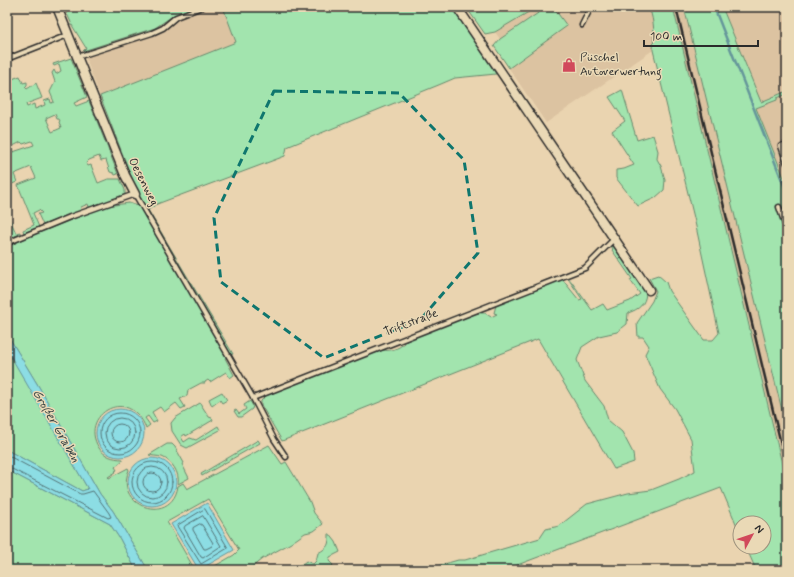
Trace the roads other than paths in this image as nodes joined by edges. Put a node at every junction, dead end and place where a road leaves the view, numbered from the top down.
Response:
1 (58, 7) edge
2 (202, 7) edge
3 (457, 7) edge
4 (591, 7) edge
5 (582, 25) dead end
6 (68, 35) junction
7 (12, 57) dead end
8 (77, 57) junction
9 (787, 144) edge
10 (787, 163) edge
11 (135, 194) junction
12 (779, 207) dead end
13 (787, 230) edge
14 (614, 239) junction
15 (7, 243) edge
16 (649, 290) dead end
17 (253, 398) junction
18 (286, 457) dead end

1 - 6 street, Oesenweg
2 - 8 lane
3 - 14 street
4 - 5 lane
6 - 7 lane
6 - 8 street, Oesenweg
8 - 11 street, Oesenweg
9 - 10 lane
11 - 15 lane
11 - 17 lane, Oesenweg
12 - 13 lane
14 - 16 street
14 - 17 lane, Triftstraße
17 - 18 lane

